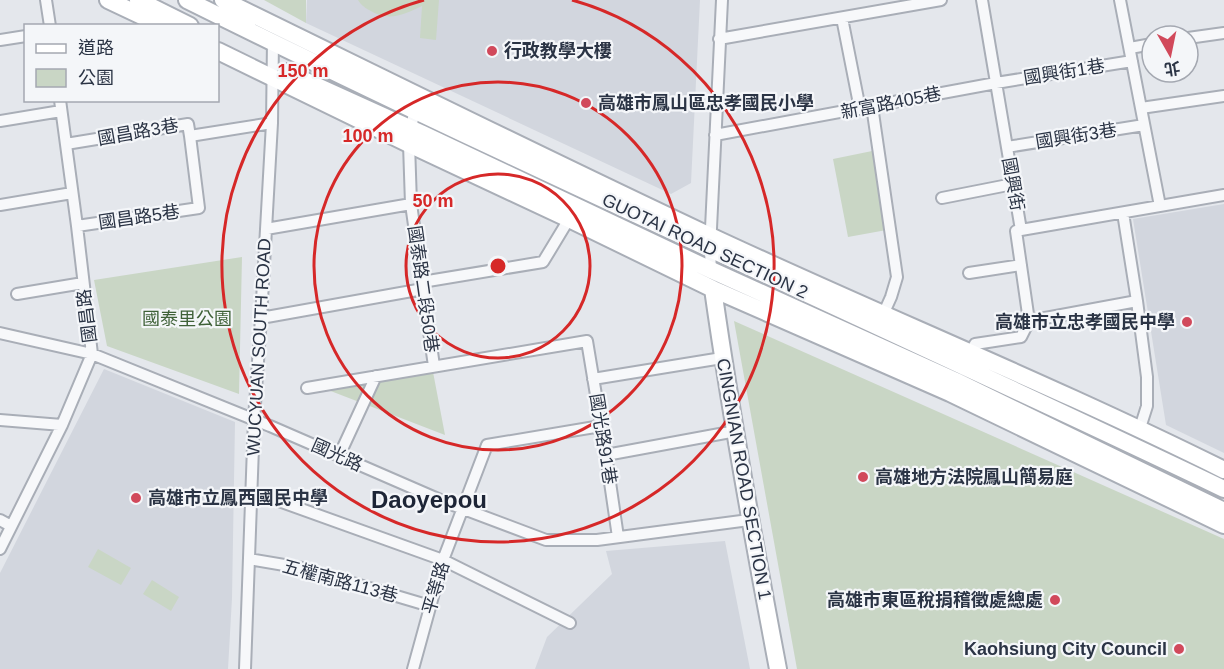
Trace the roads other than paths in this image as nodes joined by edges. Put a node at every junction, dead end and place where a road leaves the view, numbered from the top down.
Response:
1 (46, 0) edge
2 (108, 0) edge
3 (140, 0) edge
4 (187, 0) edge
5 (223, 0) edge
6 (722, 0) edge
7 (941, 0) edge
8 (982, 0) edge
9 (1120, 0) edge
10 (922, 2) edge
11 (842, 18) junction
12 (50, 24) edge
13 (159, 24) edge
14 (186, 24) edge
15 (273, 24) junction
16 (1224, 33) edge
17 (24, 36) edge
18 (1200, 36) edge
19 (719, 39) junction
20 (0, 40) edge
21 (219, 40) edge
22 (274, 43) junction
23 (1140, 46) edge
24 (1130, 48) junction
25 (219, 51) edge
26 (1132, 61) junction
27 (272, 71) junction
28 (996, 83) junction
29 (1224, 96) edge
30 (416, 103) junction
31 (60, 106) edge
32 (872, 106) junction
33 (1141, 108) junction
34 (860, 109) junction
35 (0, 121) edge
36 (272, 123) junction
37 (1144, 125) junction
38 (715, 135) junction
39 (190, 136) junction
40 (410, 136) junction
41 (66, 144) junction
42 (1007, 147) junction
43 (1014, 184) junction
44 (72, 193) junction
45 (1224, 195) edge
46 (942, 198) dead end
47 (411, 204) junction
48 (0, 205) edge
49 (1161, 206) junction
50 (1123, 213) junction
51 (569, 219) junction
52 (77, 226) junction
53 (266, 229) junction
54 (1021, 230) junction
55 (710, 242) junction
56 (1021, 265) junction
57 (711, 270) junction
58 (969, 273) dead end
59 (84, 283) junction
60 (423, 286) junction
61 (713, 289) junction
62 (17, 294) dead end
63 (1137, 301) junction
64 (261, 318) junction
65 (880, 320) junction
66 (1029, 321) junction
67 (2, 337) edge
68 (587, 341) joint
69 (866, 348) junction
70 (92, 354) junction
71 (722, 358) junction
72 (434, 366) junction
73 (960, 373) junction
74 (376, 376) junction
75 (593, 379) junction
76 (307, 388) dead end
77 (254, 419) junction
78 (0, 420) edge
79 (62, 425) junction
80 (601, 426) junction
81 (1140, 428) junction
82 (736, 431) junction
83 (606, 455) junction
84 (339, 456) junction
85 (1220, 467) edge
86 (1208, 482) junction
87 (1224, 489) edge
88 (251, 491) junction
89 (1198, 505) junction
90 (462, 508) junction
91 (1224, 511) edge
92 (0, 520) edge
93 (749, 520) junction
94 (1224, 525) edge
95 (11, 526) junction
96 (618, 537) junction
97 (0, 549) edge
98 (249, 559) junction
99 (443, 560) junction
100 (430, 606) junction
101 (570, 623) dead end
102 (245, 669) edge
103 (413, 669) edge
104 (778, 669) edge

1 - 12 street
2 - 13 street
3 - 14 street
4 - 22 street, GUOTAI ROAD SECTION 2
5 - 15 street, GUOTAI ROAD SECTION 2
6 - 19 street
7 - 10 street
8 - 28 street, 國興街
9 - 24 street
10 - 11 street
11 - 19 street
11 - 34 street
15 - 22 street, WUCYUAN SOUTH ROAD
15 - 30 street, GUOTAI ROAD SECTION 2
16 - 18 street
17 - 20 street
19 - 38 street
21 - 27 street, GUOTAI ROAD SECTION 2
22 - 27 street, WUCYUAN SOUTH ROAD
22 - 30 street, GUOTAI ROAD SECTION 2
23 - 24 street
24 - 26 street
25 - 27 street, GUOTAI ROAD SECTION 2
26 - 28 street, 國興街1巷
26 - 33 street
27 - 36 street, WUCYUAN SOUTH ROAD
27 - 40 street, GUOTAI ROAD SECTION 2
28 - 32 street, 新富路405巷
28 - 42 street, 國興街
29 - 33 street
30 - 40 street, 國泰路二段50巷
30 - 55 street, GUOTAI ROAD SECTION 2
31 - 35 street
31 - 41 street, 國昌路
32 - 34 street, 新富路405巷
32 - 65 street
33 - 37 street
34 - 38 street, 新富路405巷
36 - 39 street, 國昌路3巷
36 - 53 street, WUCYUAN SOUTH ROAD
37 - 42 street, 國興街3巷
37 - 49 street
38 - 55 street
39 - 41 street, 國昌路3巷
39 - 52 street, 國昌路5巷
40 - 47 street, 國泰路二段50巷
40 - 51 street, GUOTAI ROAD SECTION 2
40 - 57 street, GUOTAI ROAD SECTION 2
41 - 44 street, 國昌路
42 - 43 street, 國興街
43 - 46 street
43 - 54 street, 國興街
44 - 48 street
44 - 52 street, 國昌路
45 - 49 street, 國興街
47 - 53 street
47 - 60 street, 國泰路二段50巷
49 - 50 street, 國興街
50 - 54 street, 國興街
50 - 63 street
51 - 60 street
51 - 61 street, GUOTAI ROAD SECTION 2
52 - 59 street, 國昌路
53 - 64 street, WUCYUAN SOUTH ROAD
54 - 56 street
55 - 57 street
55 - 65 street, GUOTAI ROAD SECTION 2
56 - 58 street
56 - 66 street
57 - 61 street
57 - 69 street, GUOTAI ROAD SECTION 2
59 - 62 street
59 - 70 street, 國昌路
60 - 64 street
60 - 72 street, 國泰路二段50巷
61 - 69 street, GUOTAI ROAD SECTION 2
61 - 71 street, CINGNIAN ROAD SECTION 1
63 - 66 street
63 - 81 street
64 - 77 street, WUCYUAN SOUTH ROAD
65 - 69 street
65 - 73 street, GUOTAI ROAD SECTION 2
66 - 73 street
67 - 70 street, 國光路
68 - 72 street, 國泰路二段50巷
68 - 75 street, 國光路91巷
69 - 73 street, GUOTAI ROAD SECTION 2
70 - 77 street, 國光路
70 - 79 street, 國昌路
71 - 75 street
71 - 82 street, CINGNIAN ROAD SECTION 1
72 - 74 street
73 - 81 street, GUOTAI ROAD SECTION 2
73 - 86 street, GUOTAI ROAD SECTION 2
73 - 89 street, GUOTAI ROAD SECTION 2
74 - 76 street
74 - 84 street
75 - 80 street, 國光路91巷
77 - 84 street, 國光路
77 - 88 street, WUCYUAN SOUTH ROAD
78 - 79 street
79 - 95 street, 國昌路
80 - 83 street, 國光路91巷
80 - 90 street, 平等路
81 - 85 street, GUOTAI ROAD SECTION 2
82 - 83 street
82 - 93 street, CINGNIAN ROAD SECTION 1
83 - 96 street, 國光路91巷
84 - 90 street, 國光路
85 - 86 street
86 - 87 street, GUOTAI ROAD SECTION 2
86 - 89 street
88 - 98 street, WUCYUAN SOUTH ROAD
88 - 99 street
89 - 91 street, GUOTAI ROAD SECTION 2
89 - 94 street, GUOTAI ROAD SECTION 2
90 - 96 street, 國光路
90 - 99 street, 平等路
92 - 95 street
93 - 96 street, 國光路
93 - 104 street, CINGNIAN ROAD SECTION 1
95 - 97 street, 國昌路
98 - 100 street, 五權南路113巷
98 - 102 street, WUCYUAN SOUTH ROAD
99 - 100 street, 平等路
99 - 101 street
100 - 103 street, 平等路

